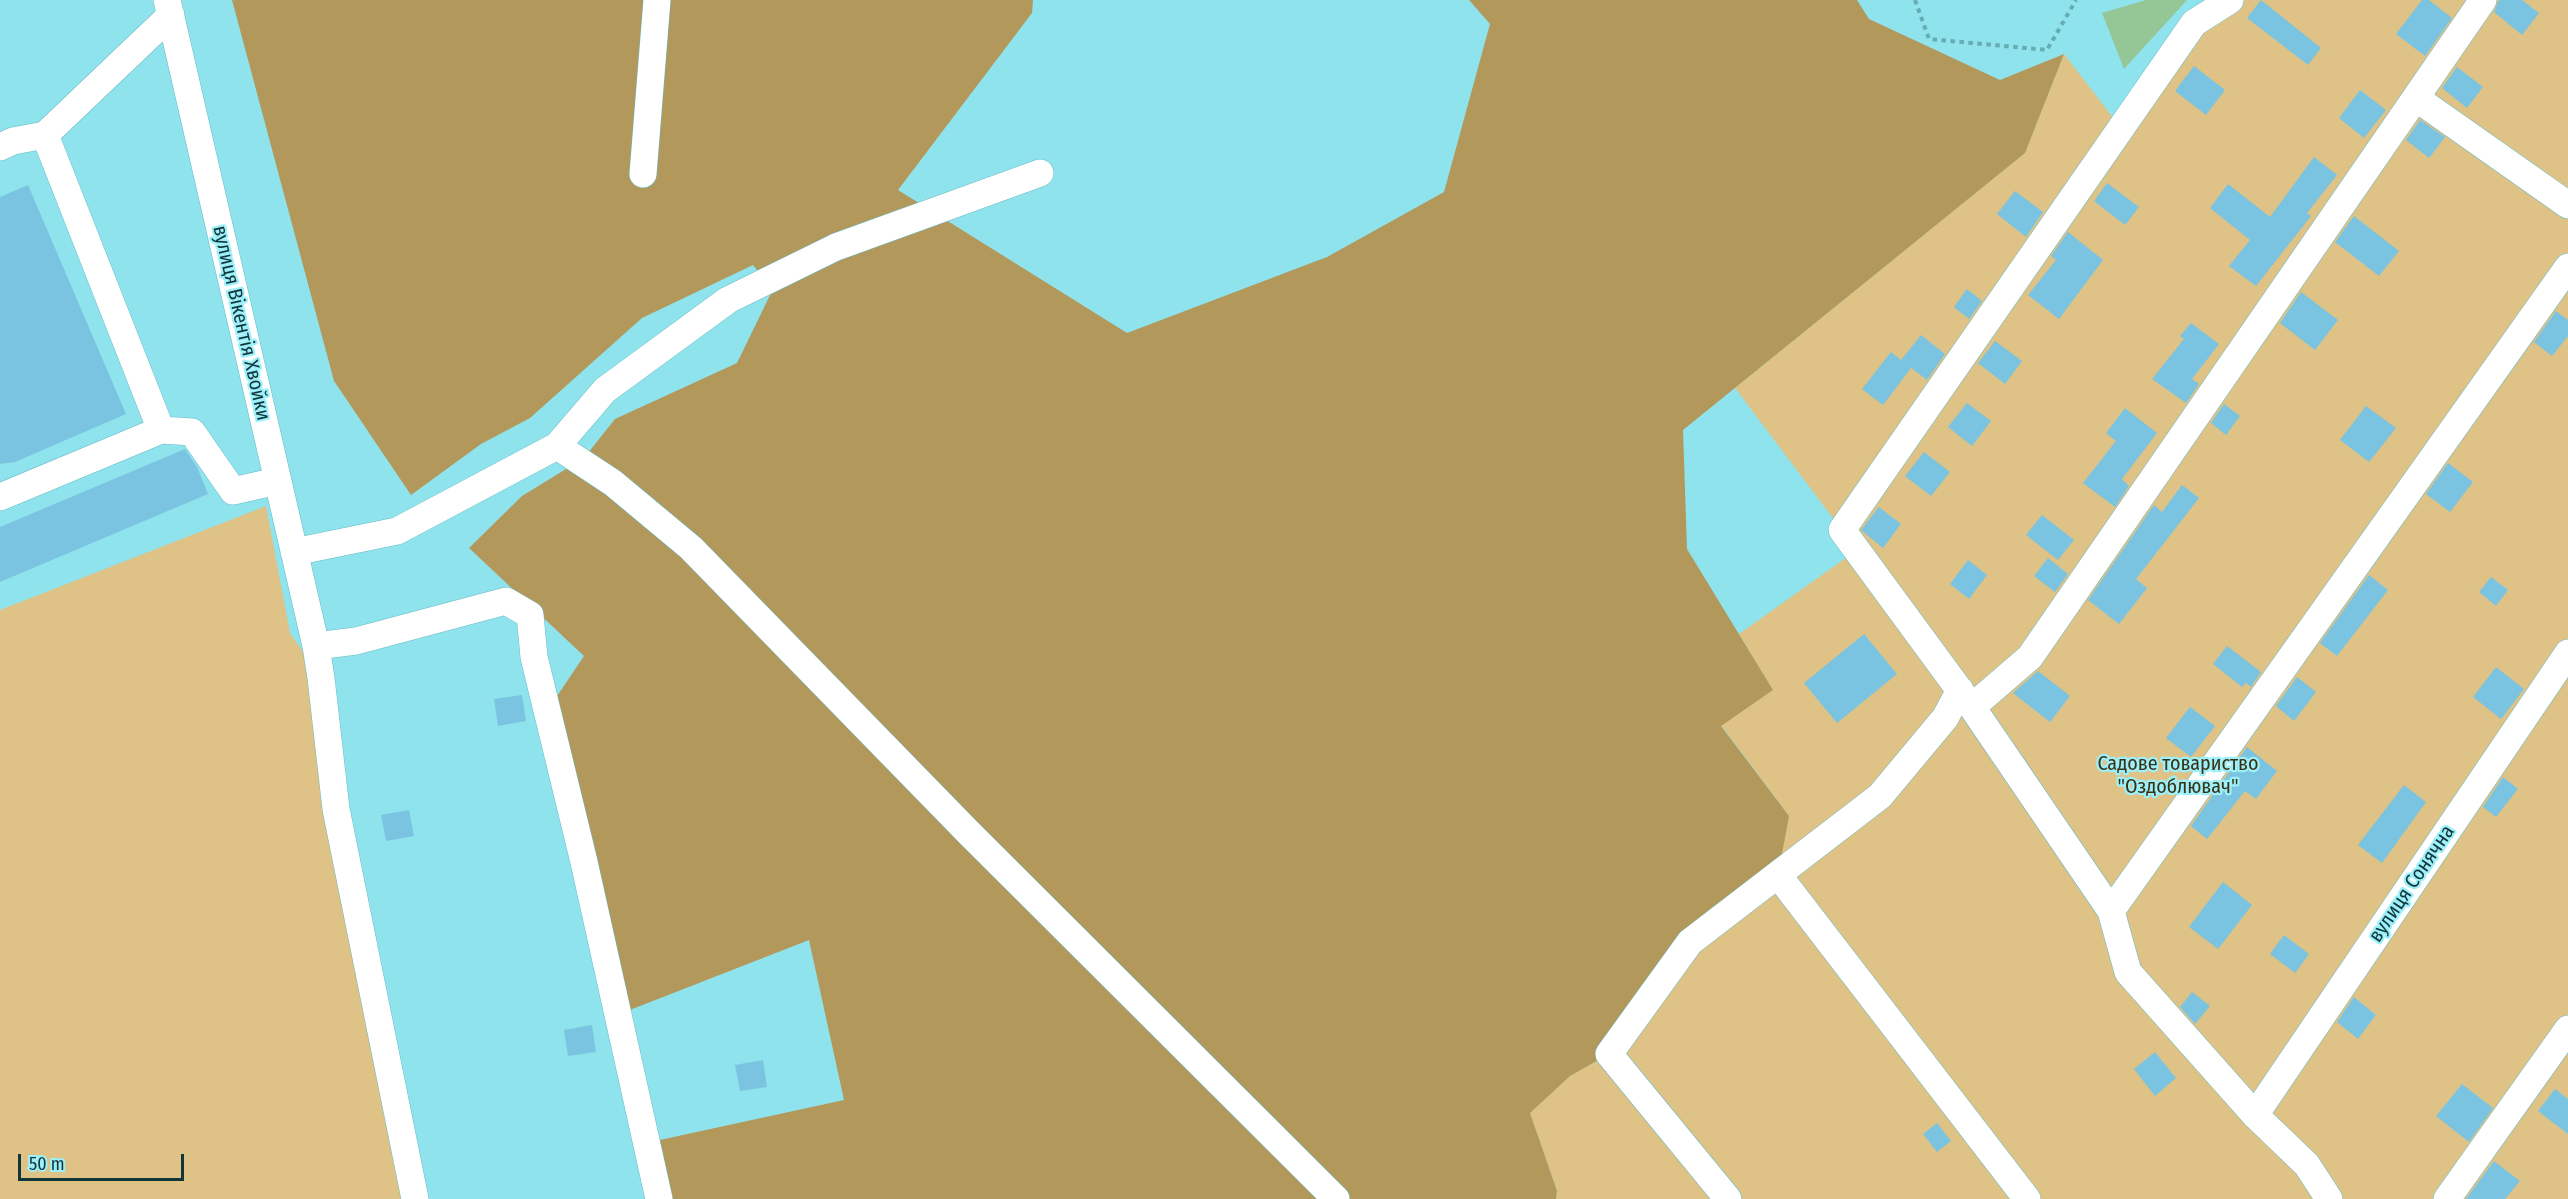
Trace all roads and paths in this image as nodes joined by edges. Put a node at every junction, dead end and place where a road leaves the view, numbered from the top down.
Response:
1 (657, 0) edge
2 (1915, 0) edge
3 (2076, 0) edge
4 (2230, 0) edge
5 (2482, 0) edge
6 (169, 8) edge
7 (2416, 98) junction
8 (45, 135) junction
9 (0, 147) edge
10 (1040, 173) dead end
11 (643, 174) dead end
12 (2568, 205) edge
13 (2568, 267) edge
14 (161, 430) junction
15 (557, 446) junction
16 (277, 481) junction
17 (0, 497) edge
18 (294, 552) junction
19 (316, 646) junction
20 (2568, 653) edge
21 (1966, 699) junction
22 (1778, 875) junction
23 (2111, 911) junction
24 (2568, 1029) edge
25 (2255, 1115) junction
26 (415, 1199) edge
27 (659, 1199) edge
28 (1336, 1199) edge
29 (1728, 1199) edge
30 (2027, 1199) edge
31 (2329, 1199) edge
32 (2448, 1199) edge

1 - 11 street
2 - 3 path
4 - 21 street
5 - 7 street
6 - 8 street
6 - 16 street, вулиця Вікентія Хвойки
7 - 12 street
7 - 21 street
8 - 9 street
8 - 14 street
10 - 15 street
13 - 23 street
14 - 16 street
14 - 17 street
15 - 18 street
15 - 28 street
16 - 18 street, вулиця Вікентія Хвойки
18 - 19 street, вулиця Вікентія Хвойки
19 - 26 street, вулиця Вікентія Хвойки
19 - 27 street
20 - 25 street, вулиця Сонячна
21 - 22 street
21 - 23 street
22 - 29 street
22 - 30 street
23 - 25 street
24 - 32 street
25 - 31 street

